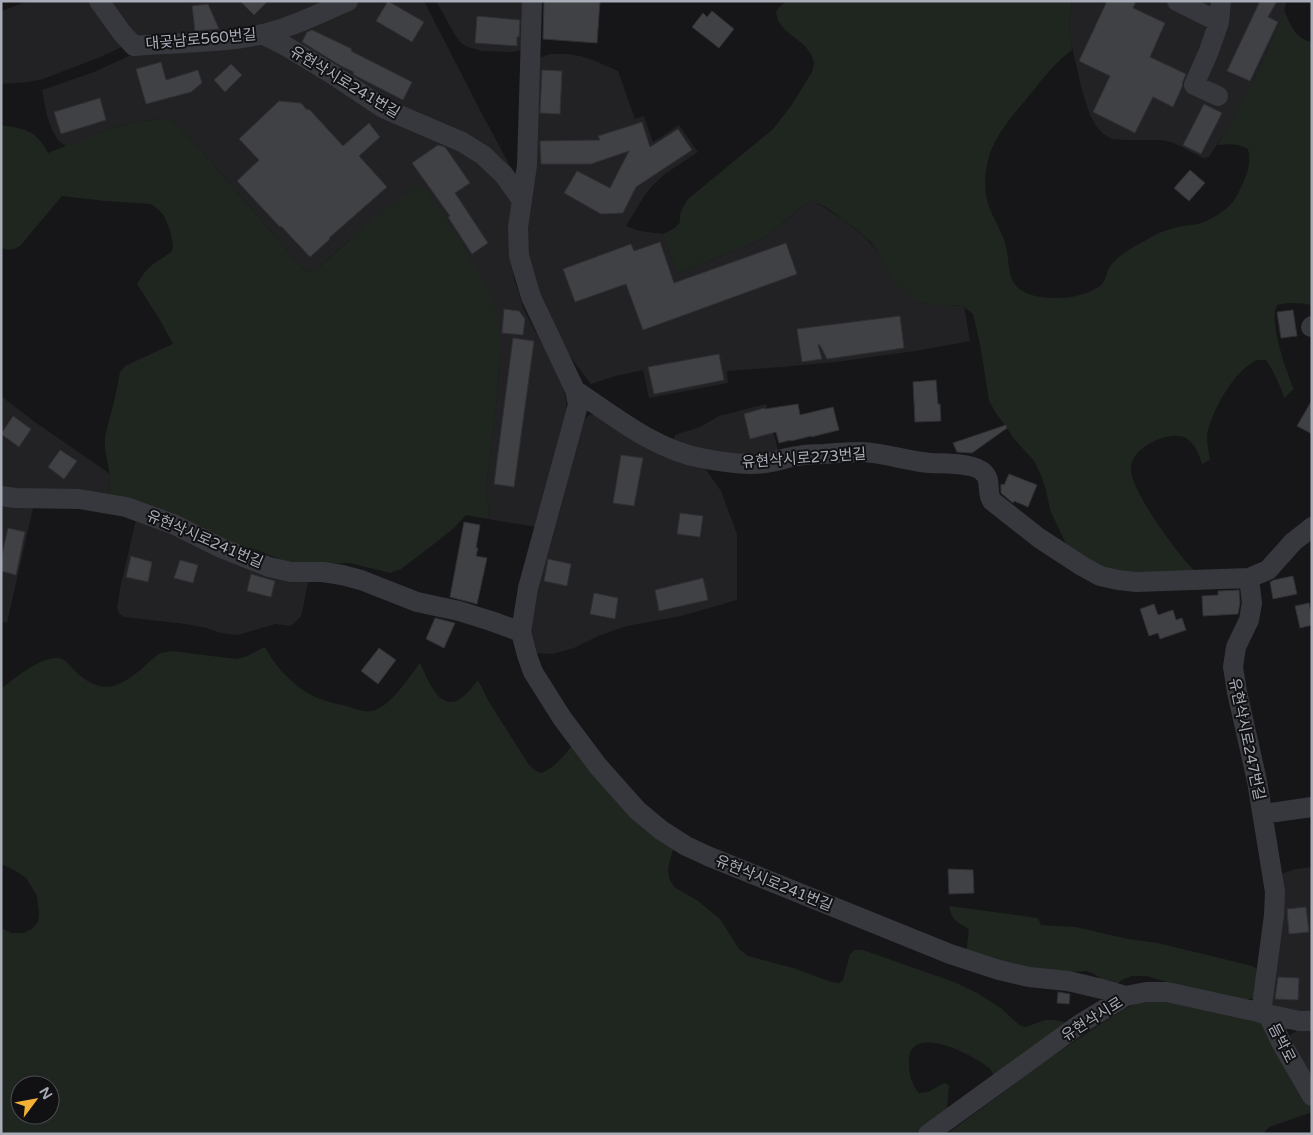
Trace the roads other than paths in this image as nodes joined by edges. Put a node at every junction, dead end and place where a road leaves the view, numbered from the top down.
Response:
1 (99, 1) edge
2 (348, 1) edge
3 (532, 1) edge
4 (1178, 1) edge
5 (1221, 1) edge
6 (1219, 22) junction
7 (262, 34) junction
8 (1218, 96) dead end
9 (521, 200) junction
10 (575, 390) junction
11 (1, 496) edge
12 (1312, 527) edge
13 (1249, 578) junction
14 (521, 632) junction
15 (1312, 807) edge
16 (1263, 814) junction
17 (1126, 996) junction
18 (1265, 1014) junction
19 (1312, 1021) edge
20 (1312, 1096) edge
21 (928, 1134) edge

1 - 7 street, 대곶남로560번길
2 - 7 street, 대곶남로560번길
3 - 9 street, 유현삭시로241번길
4 - 6 street
5 - 6 street
6 - 8 street
7 - 9 street, 유현삭시로241번길
9 - 10 street, 유현삭시로241번길
10 - 13 street, 유현삭시로273번길
10 - 14 street, 유현삭시로241번길
11 - 14 street, 유현삭시로241번길
12 - 13 street, 유현삭시로273번길
13 - 16 street, 유현삭시로247번길
14 - 17 street, 유현삭시로241번길
15 - 16 street, 유현삭시로247번길
16 - 18 street, 유현삭시로247번길
17 - 18 street, 유현삭시로
17 - 21 street, 유현삭시로
18 - 19 street, 유현삭시로
18 - 20 street, 듬박로

